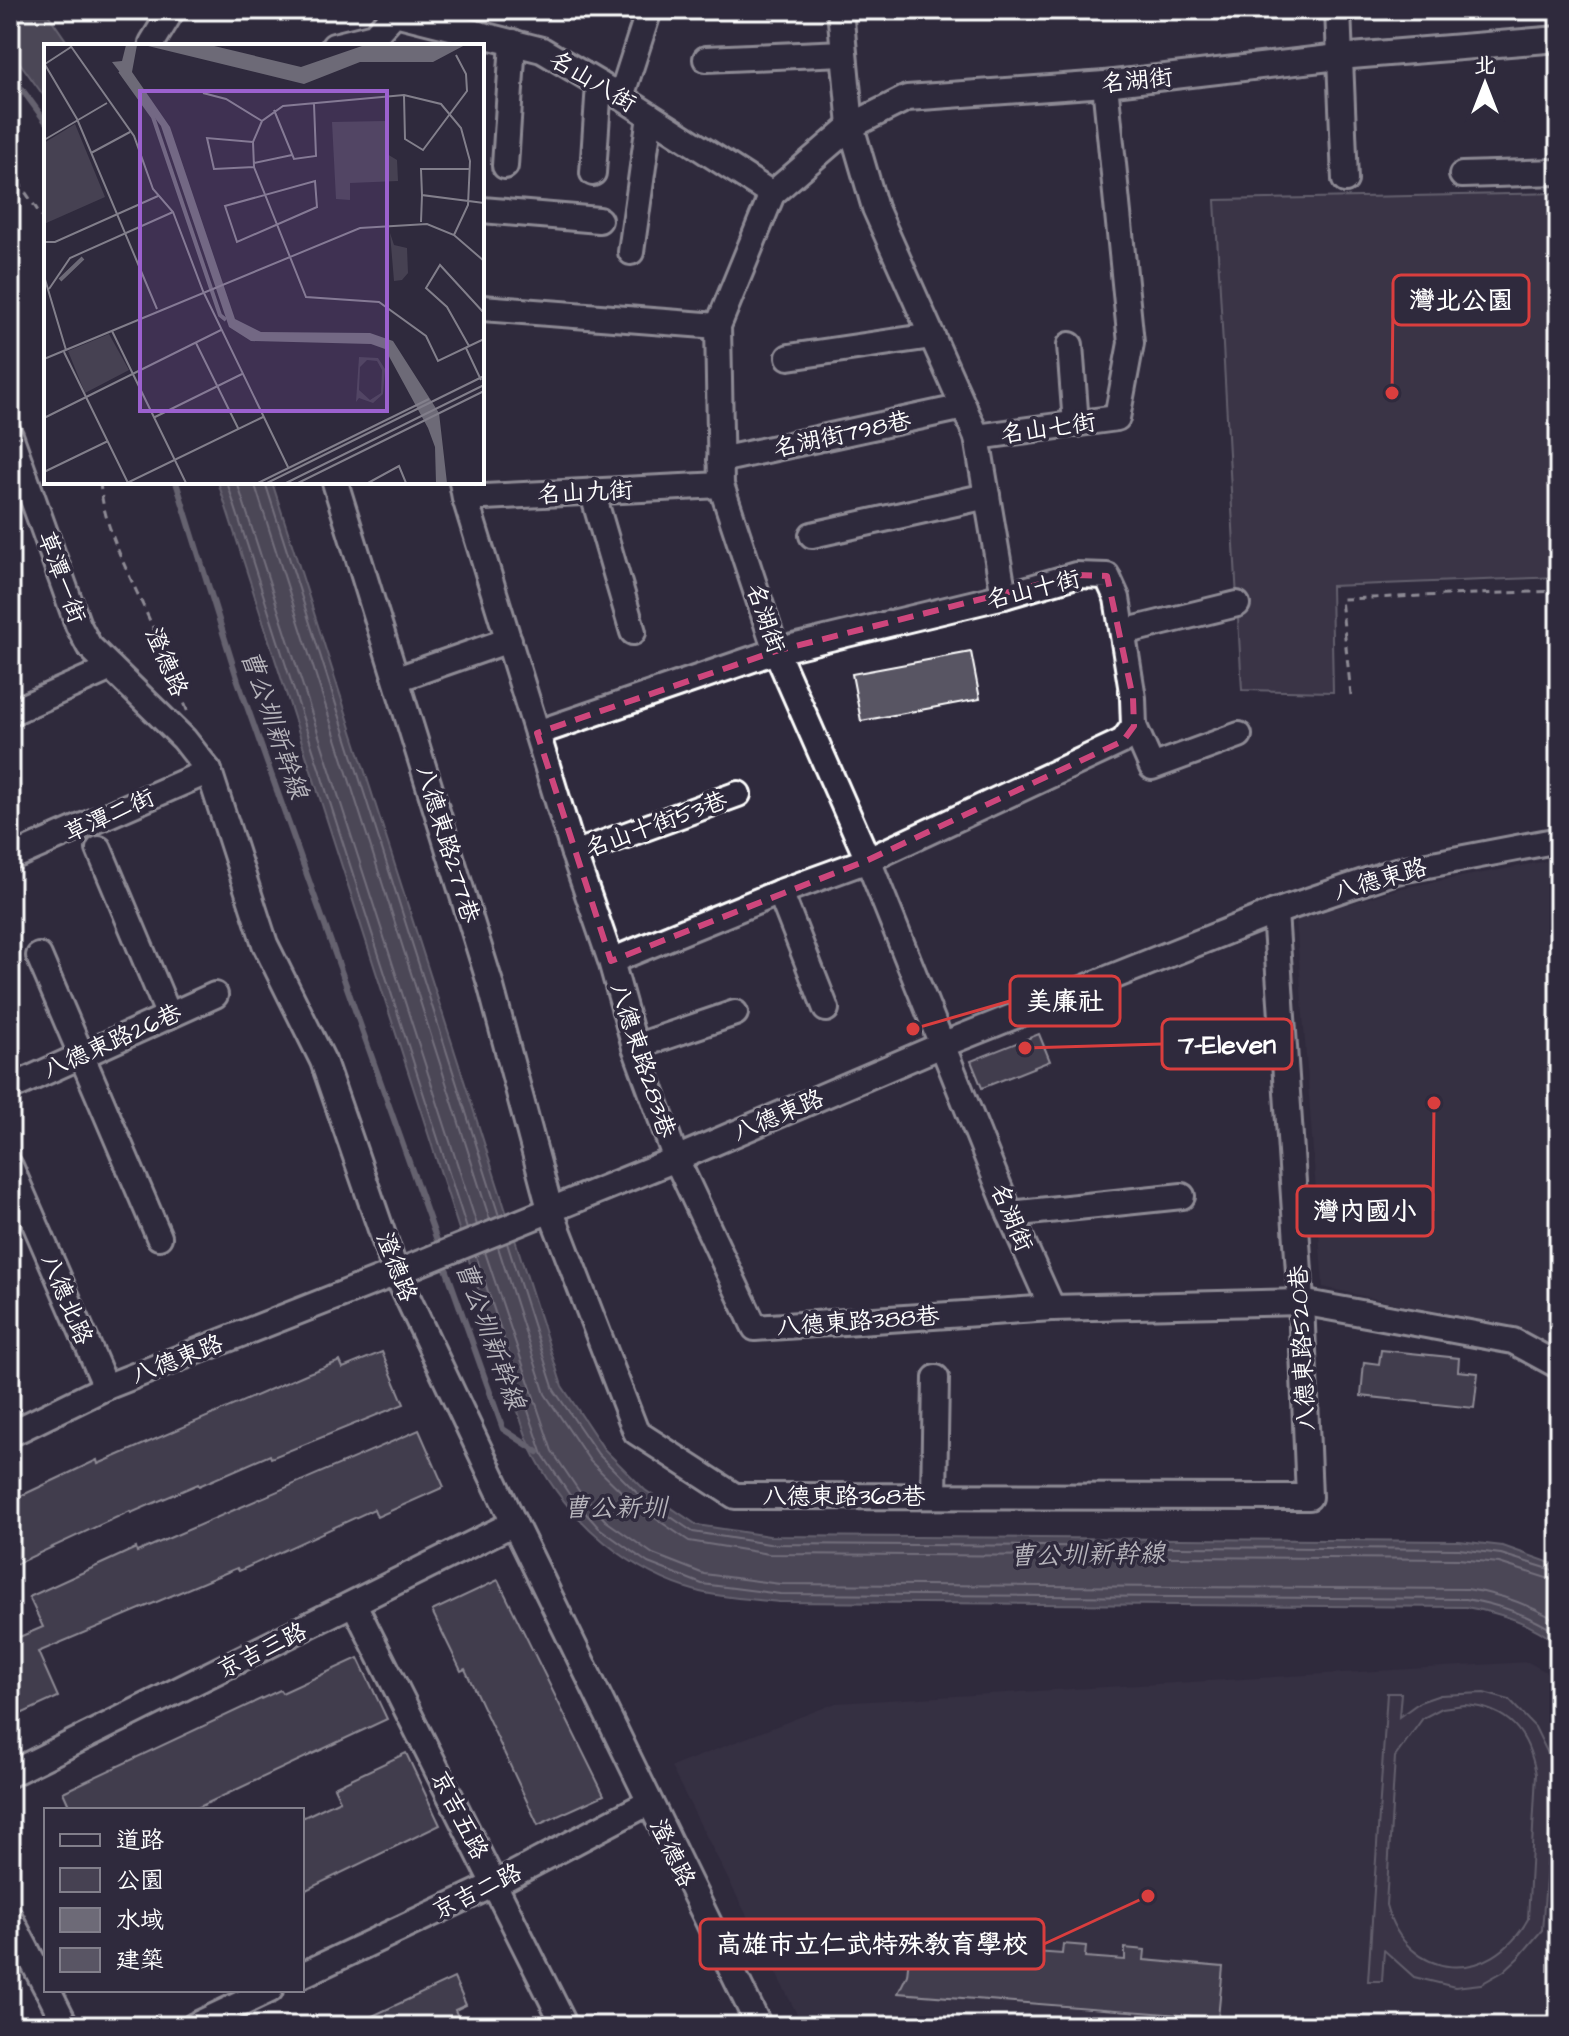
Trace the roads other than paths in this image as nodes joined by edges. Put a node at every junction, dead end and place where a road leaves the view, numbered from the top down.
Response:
1 (172, 10) edge
2 (649, 10) edge
3 (840, 10) edge
4 (1338, 10) edge
5 (1559, 39) edge
6 (374, 41) edge
7 (513, 42) junction
8 (152, 44) edge
9 (350, 44) edge
10 (843, 53) junction
11 (1339, 57) junction
12 (706, 59) dead end
13 (599, 84) junction
14 (1105, 84) junction
15 (621, 97) junction
16 (650, 116) junction
17 (851, 126) junction
18 (505, 166) dead end
19 (1559, 172) edge
20 (593, 173) dead end
21 (1462, 175) dead end
22 (1345, 180) dead end
23 (772, 194) junction
24 (484, 210) edge
25 (599, 220) dead end
26 (631, 252) dead end
27 (484, 308) edge
28 (718, 326) junction
29 (932, 336) junction
30 (1070, 345) dead end
31 (789, 357) dead end
32 (964, 407) junction
33 (1076, 424) junction
34 (10, 435) edge
35 (977, 437) junction
36 (720, 460) junction
37 (336, 484) edge
38 (721, 485) junction
39 (464, 490) edge
40 (592, 491) junction
41 (987, 496) junction
42 (812, 535) dead end
43 (1004, 596) junction
44 (1237, 604) dead end
45 (633, 632) dead end
46 (1123, 632) junction
47 (509, 640) junction
48 (776, 651) junction
49 (111, 668) junction
50 (397, 679) junction
51 (10, 713) edge
52 (1134, 726) junction
53 (537, 733) junction
54 (1239, 735) dead end
55 (209, 771) junction
56 (738, 794) dead end
57 (1559, 840) edge
58 (99, 849) dead end
59 (574, 854) junction
60 (10, 858) edge
61 (868, 860) junction
62 (780, 892) junction
63 (1275, 912) junction
64 (39, 956) dead end
65 (611, 961) junction
66 (215, 995) dead end
67 (826, 1009) dead end
68 (735, 1013) dead end
69 (169, 1016) junction
70 (942, 1045) junction
71 (635, 1047) junction
72 (82, 1055) junction
73 (10, 1088) edge
74 (676, 1159) junction
75 (10, 1166) edge
76 (1182, 1196) dead end
77 (550, 1209) junction
78 (1010, 1214) junction
79 (159, 1237) dead end
80 (396, 1273) junction
81 (1301, 1302) junction
82 (1052, 1308) junction
83 (1559, 1366) edge
84 (936, 1378) dead end
85 (106, 1387) junction
86 (10, 1434) edge
87 (934, 1496) junction
88 (1309, 1497) joint
89 (514, 1523) junction
90 (354, 1604) junction
91 (10, 1774) edge
92 (648, 1803) junction
93 (495, 1884) junction
94 (10, 1918) edge
95 (304, 1974) edge
96 (44, 1982) edge
97 (49, 1992) edge
98 (266, 1992) edge
99 (66, 2026) edge
100 (194, 2026) edge
101 (565, 2026) edge
102 (759, 2026) edge

1 - 8 street
2 - 15 street
3 - 10 street, 名山七街
4 - 11 street
5 - 11 street, 名湖街
6 - 7 street, 名山八街
6 - 9 street
7 - 13 street, 名山八街
7 - 18 street
10 - 12 street
10 - 17 street, 名山七街
11 - 14 street, 名湖街
11 - 22 street
13 - 15 street, 名山八街
13 - 20 street
14 - 17 street, 名湖街
14 - 33 street, 名山七街
15 - 16 street, 名山八街
16 - 23 street, 名山八街
16 - 26 street
17 - 23 street, 名湖街
17 - 29 street, 名山七街
19 - 21 street
23 - 28 street, 名湖街
24 - 25 street
27 - 28 street
28 - 36 street, 名湖街
29 - 31 street
29 - 32 street, 名山七街
30 - 33 street
32 - 35 street, 名山七街
32 - 36 street, 名湖街798巷
33 - 35 street, 名山七街
34 - 49 street, 草潭一街
35 - 41 street
36 - 38 street, 名湖街
37 - 50 street, 八德東路277巷
38 - 40 street, 名山九街
38 - 48 street, 名湖街
39 - 40 street, 名山九街
39 - 47 street
40 - 45 street
41 - 42 street
41 - 43 street
43 - 46 street, 名山十街
43 - 48 street, 名山十街
44 - 46 street
46 - 52 street, 名山十街
47 - 50 street
47 - 53 street
48 - 53 street, 名山十街
48 - 61 street, 名湖街
49 - 51 street
49 - 55 street, 草潭一街
50 - 77 street, 八德東路277巷
52 - 54 street, 名山十街
52 - 61 street
53 - 59 street
55 - 60 street, 草潭二街
55 - 80 street, 澄德路
56 - 59 street, 名山十街53巷
57 - 63 street, 八德東路
58 - 69 street
59 - 65 street
61 - 62 street
61 - 70 street, 名湖街
62 - 65 street
62 - 67 street
63 - 70 street, 八德東路
63 - 81 street, 八德東路520巷
64 - 72 street
65 - 71 street, 八德東路283巷
66 - 69 street, 八德東路26巷
68 - 71 street
69 - 72 street, 八德東路26巷
70 - 74 street, 八德東路
70 - 78 street, 名湖街
71 - 74 street, 八德東路283巷
72 - 73 street, 八德東路26巷
72 - 79 street
74 - 77 street, 八德東路
74 - 82 street, 八德東路388巷
75 - 85 street, 八德北路
76 - 78 street
77 - 80 street, 八德東路
77 - 87 street, 八德東路368巷
78 - 82 street, 名湖街
80 - 85 street, 八德東路
80 - 89 street, 澄德路
81 - 82 street
81 - 83 street
81 - 88 street, 八德東路520巷
84 - 87 street
85 - 86 street, 八德東路
87 - 88 street, 八德東路368巷
89 - 90 street, 京吉三路
89 - 92 street, 澄德路
90 - 91 street, 京吉三路
90 - 93 street, 京吉五路
92 - 93 street, 京吉二路
92 - 102 street, 澄德路
93 - 95 street, 京吉二路
93 - 101 street, 京吉五路
94 - 96 street
97 - 99 street
98 - 100 street

